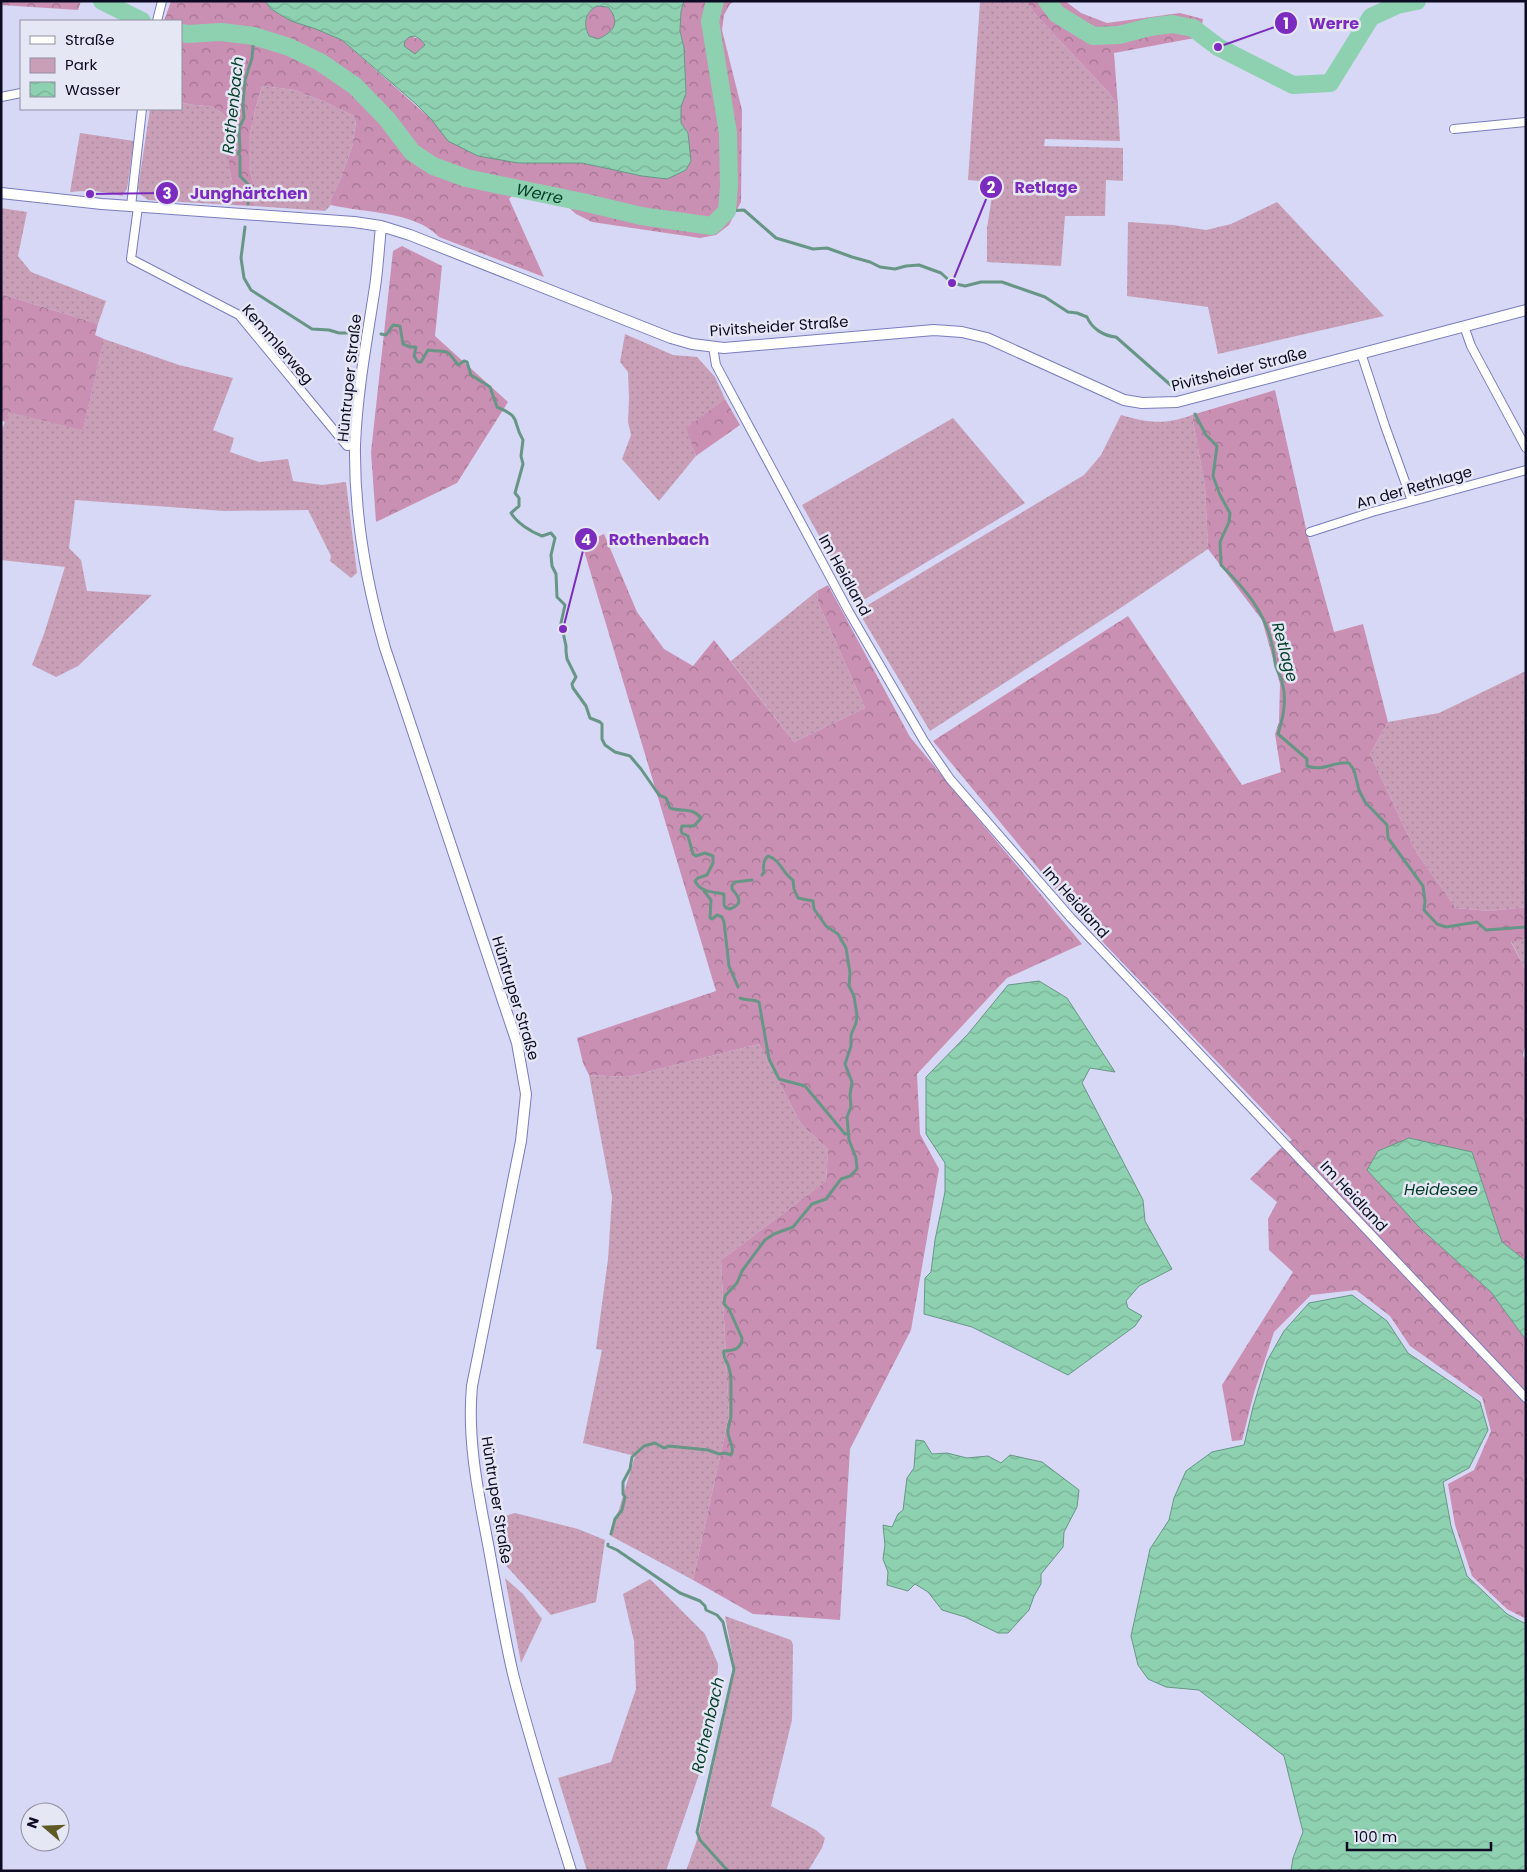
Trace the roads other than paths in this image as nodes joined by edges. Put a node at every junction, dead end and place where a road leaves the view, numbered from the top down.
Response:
1 (162, 1) edge
2 (157, 20) edge
3 (20, 93) edge
4 (1, 97) edge
5 (142, 110) edge
6 (1526, 122) edge
7 (1454, 129) dead end
8 (1, 193) edge
9 (134, 206) junction
10 (381, 226) junction
11 (1526, 310) edge
12 (1464, 326) junction
13 (713, 347) junction
14 (1361, 353) junction
15 (355, 444) junction
16 (1526, 448) edge
17 (1526, 470) edge
18 (1412, 501) junction
19 (1310, 532) dead end
20 (1526, 1398) edge
21 (571, 1871) edge

1 - 2 street
3 - 4 street
5 - 9 street
6 - 7 street
8 - 9 street, Pivitsheider Straße
9 - 10 street, Pivitsheider Straße
9 - 15 street, Kemmlerweg
10 - 13 street, Pivitsheider Straße
10 - 15 street, Hüntruper Straße
11 - 12 street, Pivitsheider Straße
12 - 14 street, Pivitsheider Straße
12 - 16 street
13 - 14 street, Pivitsheider Straße
13 - 20 street, Im Heidland
14 - 18 street
15 - 21 street, Hüntruper Straße
17 - 18 street, An der Rethlage
18 - 19 street, An der Rethlage

